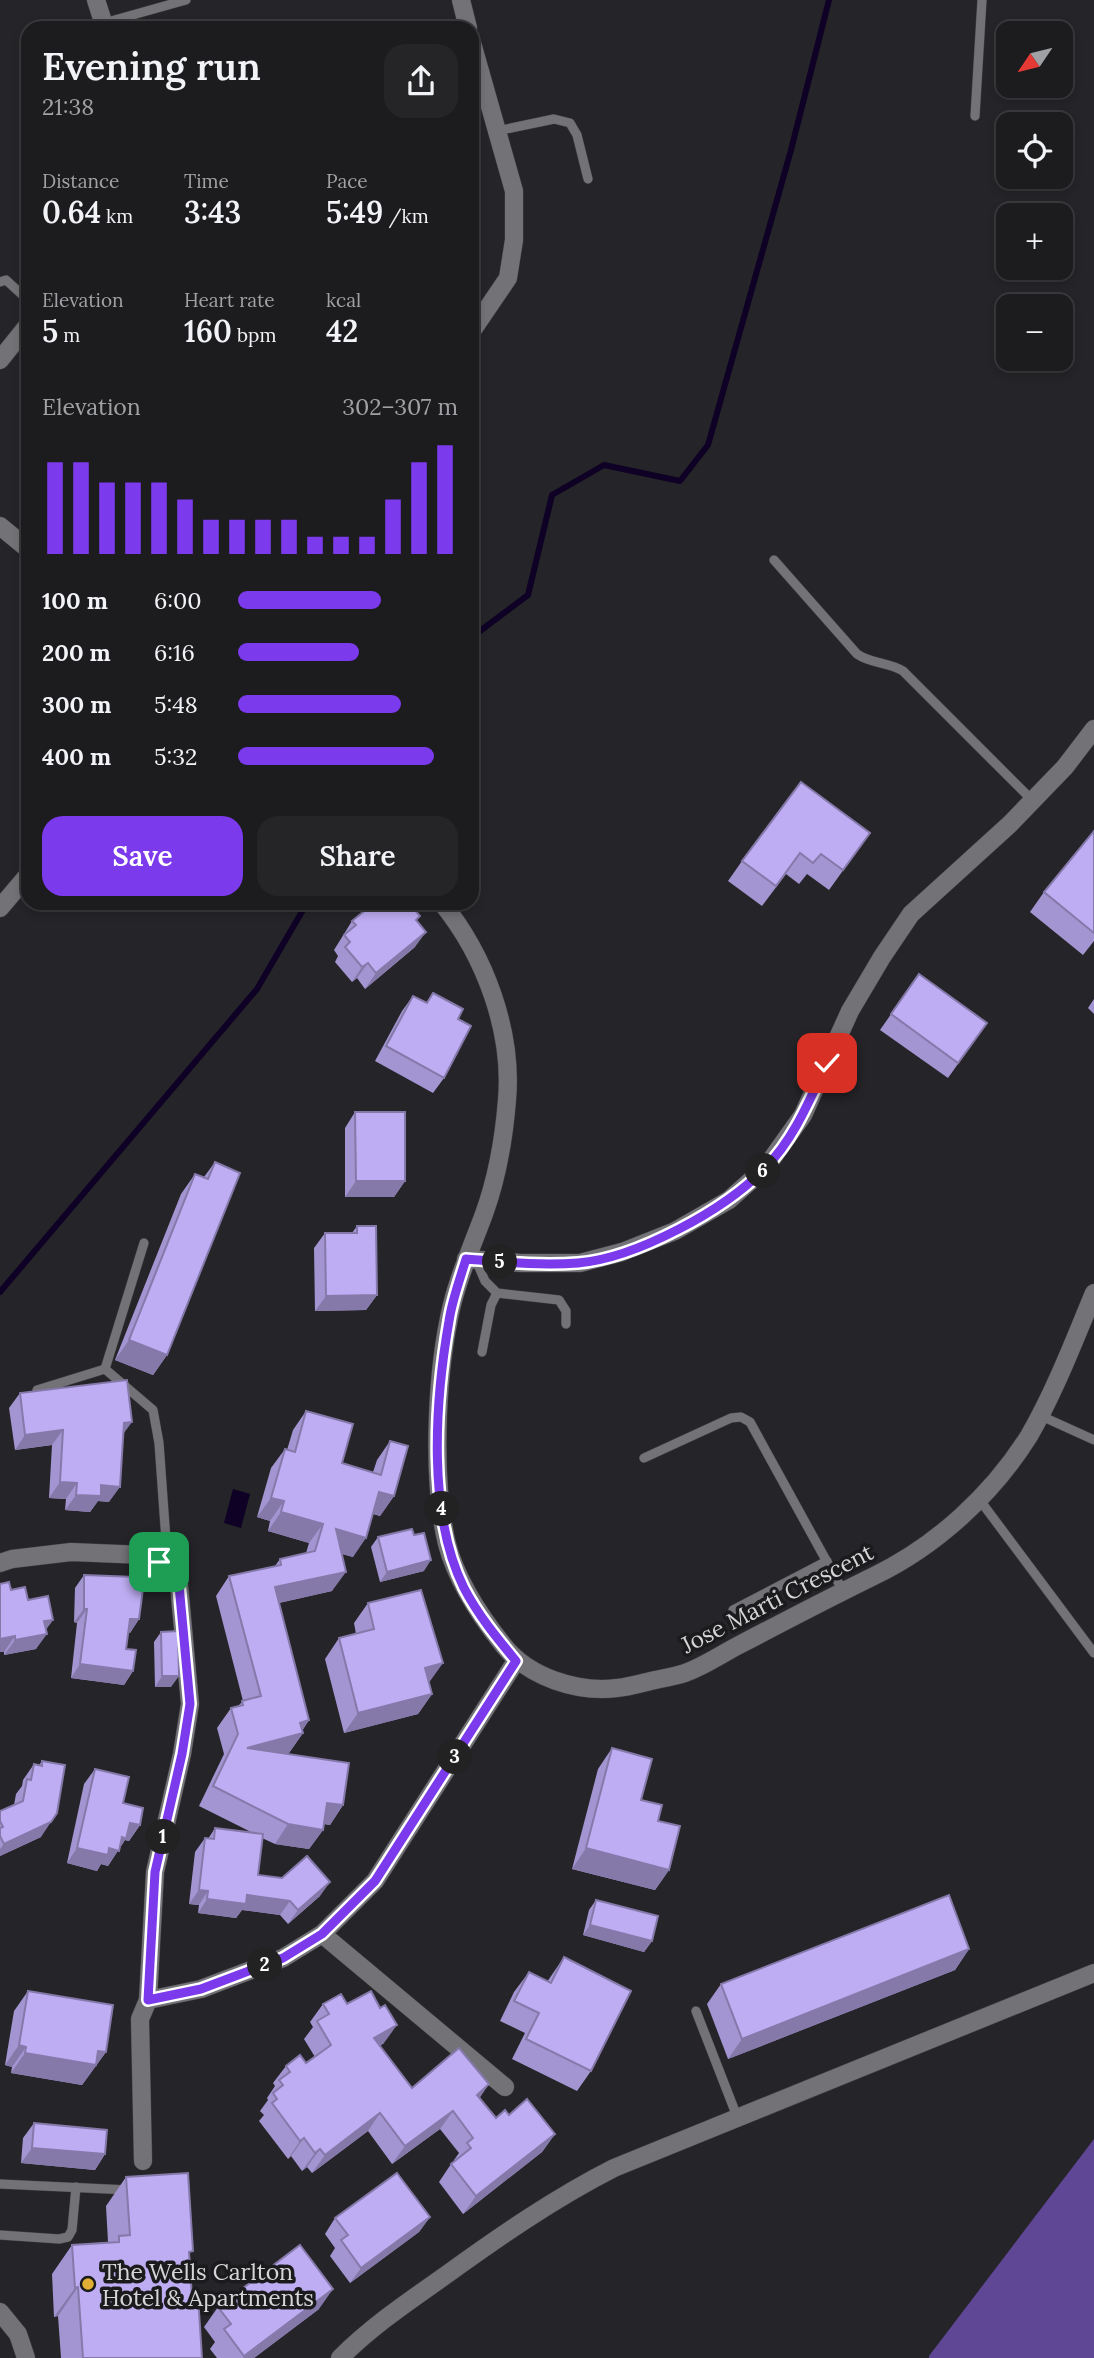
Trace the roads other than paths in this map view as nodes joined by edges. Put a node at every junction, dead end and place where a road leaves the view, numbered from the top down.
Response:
1 (96, 0) edge
2 (186, 0) edge
3 (461, 0) edge
4 (982, 0) edge
5 (102, 21) edge
6 (120, 21) edge
7 (466, 21) edge
8 (479, 68) edge
9 (975, 116) dead end
10 (497, 131) junction
11 (588, 179) dead end
12 (0, 282) edge
13 (21, 294) edge
14 (479, 321) edge
15 (21, 334) edge
16 (0, 360) edge
17 (0, 526) edge
18 (21, 543) edge
19 (774, 560) dead end
20 (1094, 729) edge
21 (1032, 800) junction
22 (21, 883) edge
23 (0, 908) edge
24 (446, 910) edge
25 (144, 1243) dead end
26 (471, 1260) junction
27 (497, 1293) junction
28 (1094, 1293) edge
29 (566, 1324) dead end
30 (482, 1352) dead end
31 (106, 1369) junction
32 (37, 1390) edge
33 (1039, 1415) junction
34 (1094, 1440) edge
35 (644, 1458) dead end
36 (979, 1499) junction
37 (827, 1561) junction
38 (0, 1563) edge
39 (169, 1570) junction
40 (843, 1591) junction
41 (733, 1610) dead end
42 (1094, 1653) edge
43 (516, 1661) junction
44 (322, 1934) junction
45 (1094, 1973) edge
46 (148, 2000) junction
47 (696, 2011) dead end
48 (505, 2087) dead end
49 (738, 2119) junction
50 (143, 2166) dead end
51 (0, 2184) edge
52 (76, 2187) junction
53 (144, 2190) edge
54 (0, 2235) edge
55 (0, 2312) edge
56 (26, 2358) edge
57 (340, 2358) edge

1 - 5 street
2 - 6 lane
3 - 7 street
4 - 9 lane
8 - 10 street
10 - 11 lane
10 - 14 street
12 - 13 lane
15 - 16 street
17 - 18 street
19 - 21 lane
20 - 21 street
21 - 26 street
22 - 23 street
24 - 26 street, Jose Marti Crescent
25 - 31 lane
26 - 27 lane
26 - 43 street, Jose Marti Crescent
27 - 29 lane
27 - 30 lane
28 - 33 street, Jose Marti Crescent
31 - 32 lane
31 - 39 lane
33 - 34 lane
33 - 36 street, Jose Marti Crescent
35 - 37 lane
36 - 40 street, Jose Marti Crescent
36 - 42 lane
37 - 40 lane
37 - 41 lane
38 - 39 street
39 - 46 street
40 - 43 street, Jose Marti Crescent
43 - 44 street
44 - 46 street
44 - 48 street
45 - 49 street
46 - 50 street
47 - 49 lane
49 - 57 street
51 - 52 lane
52 - 53 lane
52 - 54 lane
55 - 56 street

